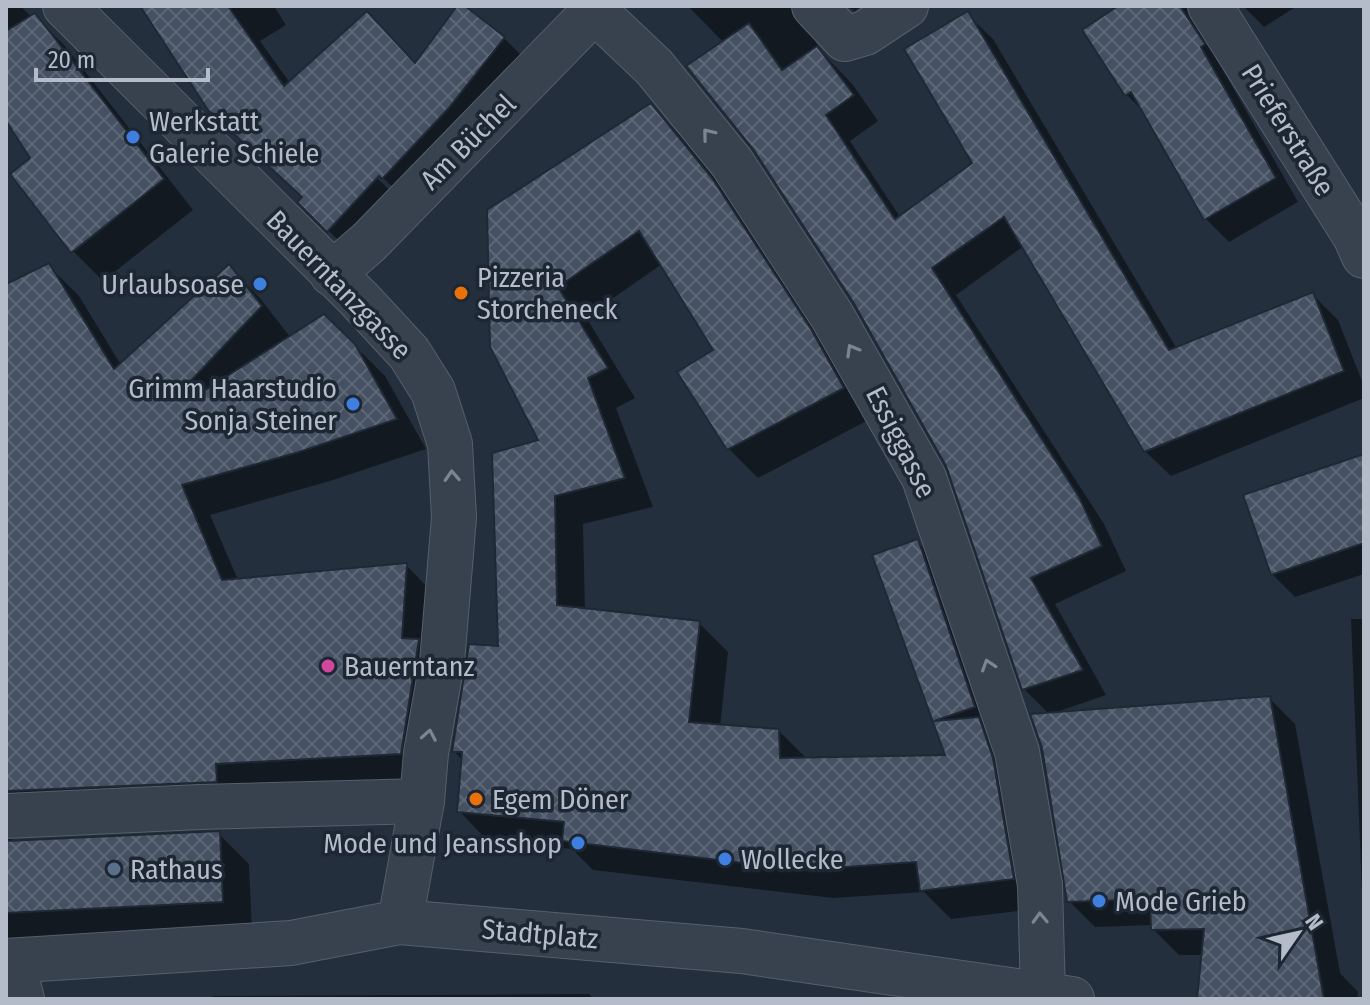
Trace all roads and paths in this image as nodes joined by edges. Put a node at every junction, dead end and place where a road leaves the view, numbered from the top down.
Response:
1 (65, 6) edge
2 (814, 6) edge
3 (906, 6) edge
4 (1210, 6) edge
5 (598, 9) edge
6 (1364, 256) edge
7 (332, 274) junction
8 (422, 801) junction
9 (6, 816) edge
10 (400, 922) junction
11 (13, 974) edge
12 (1058, 998) edge

1 - 7 street, Bauerntanzgasse
2 - 3 street
4 - 6 street, Prieferstraße
5 - 7 street, Am Büchel
12 -> 5 street, Essiggasse
8 -> 7 street, Bauerntanzgasse
8 - 9 street
8 - 10 street, Bauerntanzgasse
10 - 11 street, Stadtplatz
10 - 12 street, Stadtplatz

